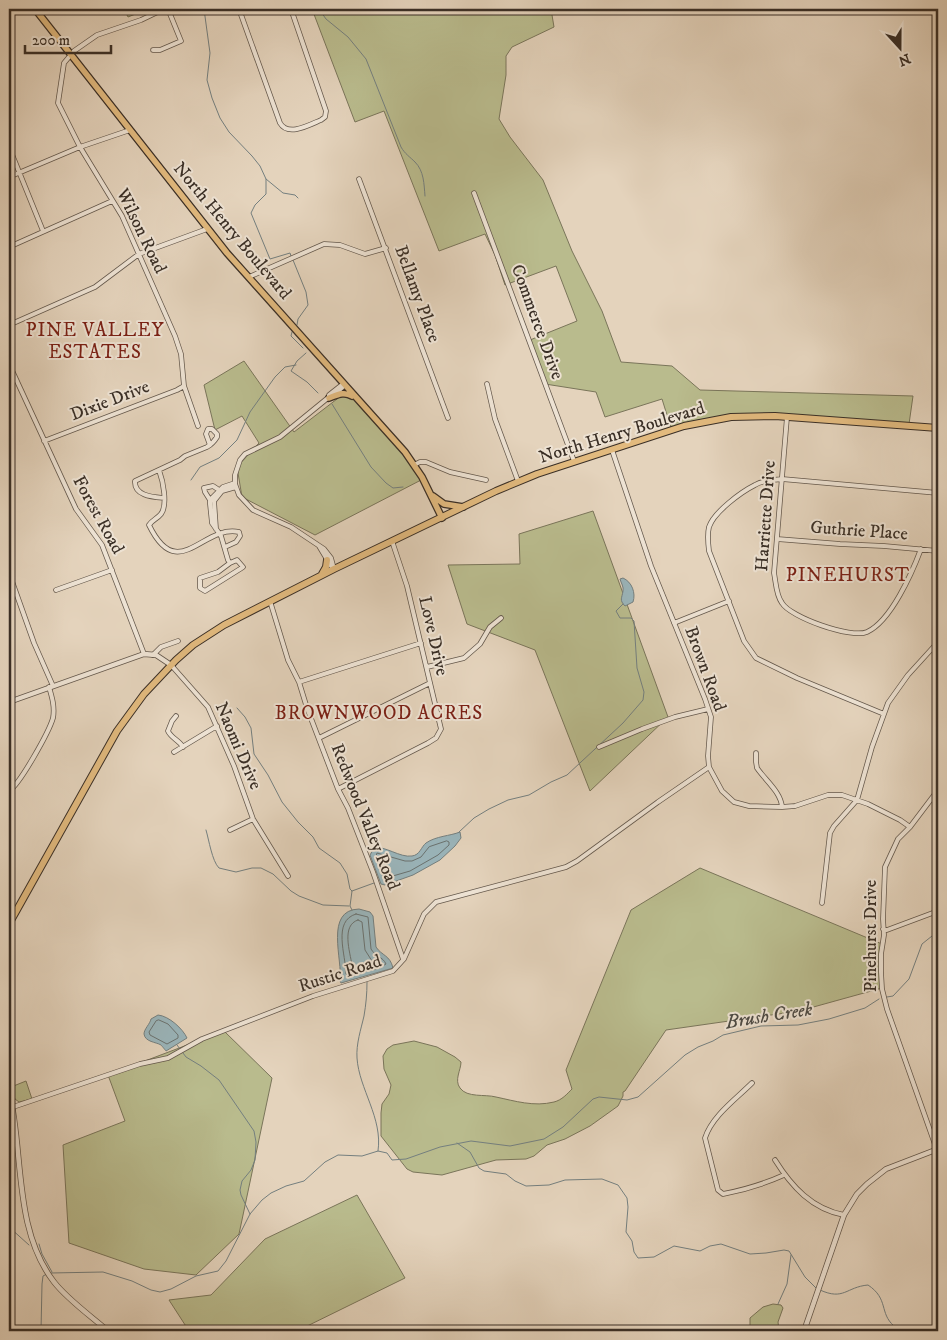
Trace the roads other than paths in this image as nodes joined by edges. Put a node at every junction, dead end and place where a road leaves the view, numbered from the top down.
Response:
1 (35, 9) edge
2 (164, 9) edge
3 (168, 9) edge
4 (239, 9) edge
5 (291, 9) edge
6 (153, 50) dead end
7 (70, 54) junction
8 (130, 130) junction
9 (9, 147) edge
10 (80, 147) junction
11 (20, 173) junction
12 (9, 178) edge
13 (359, 179) dead end
14 (474, 193) dead end
15 (112, 201) junction
16 (207, 229) junction
17 (44, 231) junction
18 (9, 247) edge
19 (386, 248) junction
20 (139, 254) junction
21 (248, 277) junction
22 (9, 325) edge
23 (9, 364) edge
24 (486, 384) dead end
25 (344, 385) junction
26 (184, 386) junction
27 (329, 398) junction
28 (356, 398) junction
29 (787, 417) junction
30 (448, 418) dead end
31 (198, 426) dead end
32 (938, 428) edge
33 (44, 441) junction
34 (210, 445) dead end
35 (612, 450) junction
36 (574, 461) junction
37 (414, 465) junction
38 (159, 470) junction
39 (782, 479) junction
40 (486, 480) dead end
41 (518, 481) junction
42 (236, 485) junction
43 (219, 490) junction
44 (430, 493) junction
45 (938, 493) edge
46 (164, 498) junction
47 (210, 500) junction
48 (463, 507) junction
49 (442, 518) junction
50 (216, 529) junction
51 (220, 534) junction
52 (777, 539) junction
53 (392, 542) junction
54 (319, 546) junction
55 (225, 547) junction
56 (921, 549) junction
57 (938, 551) edge
58 (327, 560) junction
59 (230, 563) junction
60 (334, 569) junction
61 (112, 570) junction
62 (9, 573) edge
63 (320, 576) junction
64 (56, 590) dead end
65 (270, 601) junction
66 (729, 601) junction
67 (502, 618) dead end
68 (674, 623) junction
69 (178, 641) dead end
70 (938, 642) edge
71 (421, 643) junction
72 (9, 645) edge
73 (144, 654) junction
74 (153, 655) junction
75 (9, 656) edge
76 (171, 665) junction
77 (426, 667) junction
78 (298, 682) junction
79 (430, 683) junction
80 (51, 686) junction
81 (9, 702) edge
82 (708, 709) junction
83 (884, 714) junction
84 (176, 716) dead end
85 (217, 726) junction
86 (319, 738) junction
87 (183, 747) junction
88 (599, 748) dead end
89 (174, 752) dead end
90 (756, 753) dead end
91 (709, 767) junction
92 (338, 789) junction
93 (938, 790) edge
94 (9, 792) edge
95 (857, 800) junction
96 (782, 807) junction
97 (253, 819) junction
98 (910, 827) junction
99 (230, 830) dead end
100 (288, 876) dead end
101 (822, 903) dead end
102 (938, 911) edge
103 (9, 924) edge
104 (883, 930) junction
105 (404, 959) junction
106 (752, 1083) dead end
107 (9, 1090) edge
108 (13, 1107) junction
109 (938, 1149) edge
110 (775, 1160) dead end
111 (784, 1175) junction
112 (844, 1215) junction
113 (108, 1331) edge
114 (804, 1331) edge

1 - 7 main road, North Henry Boulevard
2 - 7 street
3 - 6 street
4 - 5 street
7 - 8 main road, North Henry Boulevard
7 - 10 street, Wilson Road
8 - 10 street
8 - 16 main road, North Henry Boulevard
9 - 11 street
10 - 11 street
10 - 15 street, Wilson Road
11 - 12 street
11 - 17 street
13 - 19 street, Bellamy Place
14 - 36 street, Commerce Drive
15 - 17 street
15 - 20 street, Wilson Road
16 - 20 street
16 - 21 main road, North Henry Boulevard
17 - 18 street
19 - 21 street
19 - 30 street, Bellamy Place
20 - 22 street
20 - 26 street, Wilson Road
21 - 25 main road, North Henry Boulevard
23 - 33 street, Forest Road
24 - 41 street
25 - 27 street
25 - 28 main road, North Henry Boulevard
26 - 31 street, Wilson Road
26 - 33 street, Dixie Drive
27 - 28 main road
27 - 42 street
28 - 37 main road, North Henry Boulevard
29 - 32 highway, North Henry Boulevard
29 - 35 highway, North Henry Boulevard
29 - 39 street, Harriette Drive
33 - 61 street, Forest Road
34 - 38 street
35 - 36 highway, North Henry Boulevard
35 - 68 street, Brown Road
36 - 41 highway, North Henry Boulevard
37 - 40 street
37 - 44 main road, North Henry Boulevard
38 - 46 street
38 - 46 street
39 - 45 street
39 - 52 street, Harriette Drive
39 - 66 street
41 - 48 highway, North Henry Boulevard
42 - 43 street
42 - 50 street
42 - 54 street
43 - 47 street
43 - 47 street
44 - 48 main road
44 - 49 main road, North Henry Boulevard
46 - 51 street
47 - 50 street
48 - 49 highway, North Henry Boulevard
49 - 53 highway
50 - 51 street
51 - 55 street
51 - 55 street
52 - 56 street, Guthrie Place
52 - 56 street, Harriette Drive
53 - 60 highway
53 - 71 street, Love Drive
54 - 58 street
54 - 60 street
55 - 59 street
56 - 57 street, Guthrie Place
58 - 60 street
58 - 63 highway
59 - 59 street
60 - 63 highway
61 - 64 street
61 - 73 street, Forest Road
62 - 80 street
63 - 65 highway
65 - 76 highway
65 - 78 street, Redwood Valley Road
66 - 68 street
66 - 83 street
67 - 77 street
68 - 82 street, Brown Road
69 - 74 street
70 - 83 street
71 - 77 street, Love Drive
71 - 78 street
72 - 75 street
73 - 74 street
73 - 80 street
74 - 76 street
76 - 85 street, Naomi Drive
76 - 103 highway
77 - 79 street, Love Drive
78 - 86 street, Redwood Valley Road
79 - 86 street
79 - 92 street, Love Drive
80 - 81 street
80 - 94 street
82 - 88 street
82 - 91 street, Brown Road
83 - 95 street
84 - 87 street
85 - 87 street
85 - 97 street, Naomi Drive
86 - 92 street, Redwood Valley Road
87 - 89 street
90 - 96 street
91 - 96 street, Brown Road
91 - 105 street, Rustic Road
92 - 105 street, Redwood Valley Road
93 - 98 street, Pinehurst Drive
95 - 96 street, Brown Road
95 - 98 street, Brown Road
95 - 101 street
97 - 99 street
97 - 100 street, Naomi Drive
98 - 104 street, Pinehurst Drive
102 - 104 street
104 - 109 street, Pinehurst Drive
105 - 108 street, Rustic Road
106 - 111 street
107 - 108 street
108 - 113 street
109 - 112 street
110 - 111 street
111 - 112 street
112 - 114 street

